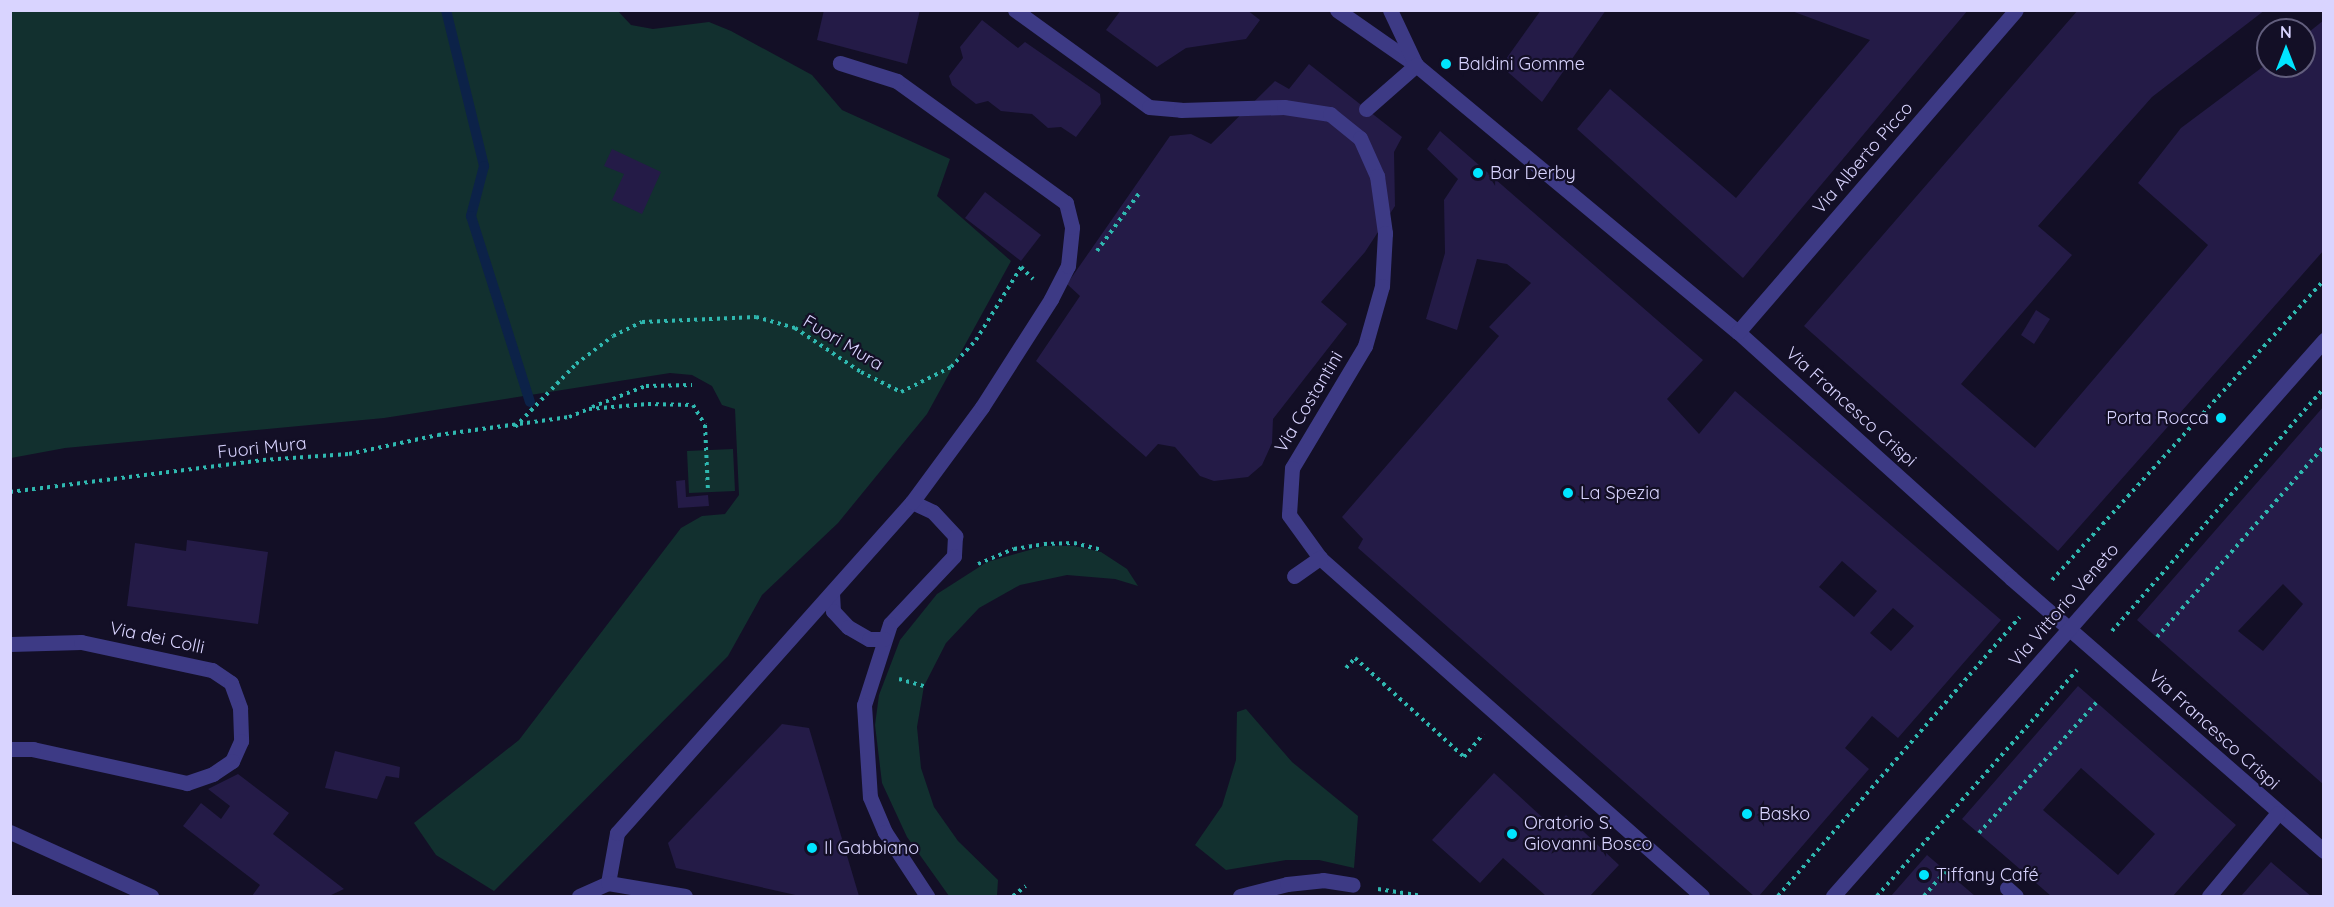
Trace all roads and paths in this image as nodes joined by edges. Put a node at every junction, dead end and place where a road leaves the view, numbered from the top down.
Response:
1 (1015, 10) edge
2 (1337, 10) edge
3 (1390, 10) edge
4 (2016, 10) edge
5 (840, 63) dead end
6 (1416, 65) junction
7 (1366, 109) dead end
8 (1051, 299) junction
9 (1738, 332) junction
10 (2324, 340) edge
11 (692, 385) dead end
12 (589, 409) junction
13 (515, 427) junction
14 (2324, 446) edge
15 (708, 490) dead end
16 (10, 492) edge
17 (912, 502) junction
18 (1102, 550) dead end
19 (1320, 558) junction
20 (968, 569) dead end
21 (1294, 576) dead end
22 (832, 593) junction
23 (2069, 628) junction
24 (2157, 637) dead end
25 (884, 639) junction
26 (10, 644) edge
27 (1346, 668) dead end
28 (2097, 702) dead end
29 (1498, 715) junction
30 (10, 750) edge
31 (2278, 813) junction
32 (10, 832) edge
33 (1979, 833) dead end
34 (2324, 850) edge
35 (1946, 871) dead end
36 (608, 884) junction
37 (1353, 885) joint
38 (1026, 886) dead end
39 (152, 897) edge
40 (579, 897) edge
41 (685, 897) edge
42 (927, 897) edge
43 (1014, 897) edge
44 (1240, 897) edge
45 (1422, 897) edge
46 (1702, 897) edge
47 (1833, 897) edge
48 (1924, 897) edge
49 (2210, 897) edge

1 - 19 street, Via Costantini
2 - 6 street, Via Francesco Crispi
3 - 6 street
4 - 9 street, Via Alberto Picco
5 - 8 street
6 - 7 street
6 - 9 street, Via Francesco Crispi
8 - 13 path, Fuori Mura
8 - 17 street
9 - 23 street, Via Francesco Crispi
10 - 23 street, Via Vittorio Veneto
11 - 12 path
12 - 13 path, Fuori Mura
12 - 15 path, Fuori Mura
13 - 16 path, Fuori Mura
14 - 24 path
17 - 22 street
17 - 25 street
18 - 20 path
19 - 21 street
19 - 29 street, Via Costantini
22 - 25 street
22 - 36 street
23 - 31 street, Via Francesco Crispi
23 - 47 street, Via Vittorio Veneto
25 - 42 street
26 - 30 street, Via dei Colli
27 - 29 path
28 - 33 path
29 - 46 street, Via Costantini
31 - 34 street, Via Francesco Crispi
31 - 49 street
32 - 39 street
35 - 48 path
36 - 40 street
36 - 41 street
37 - 44 street
37 - 45 path
38 - 43 path

